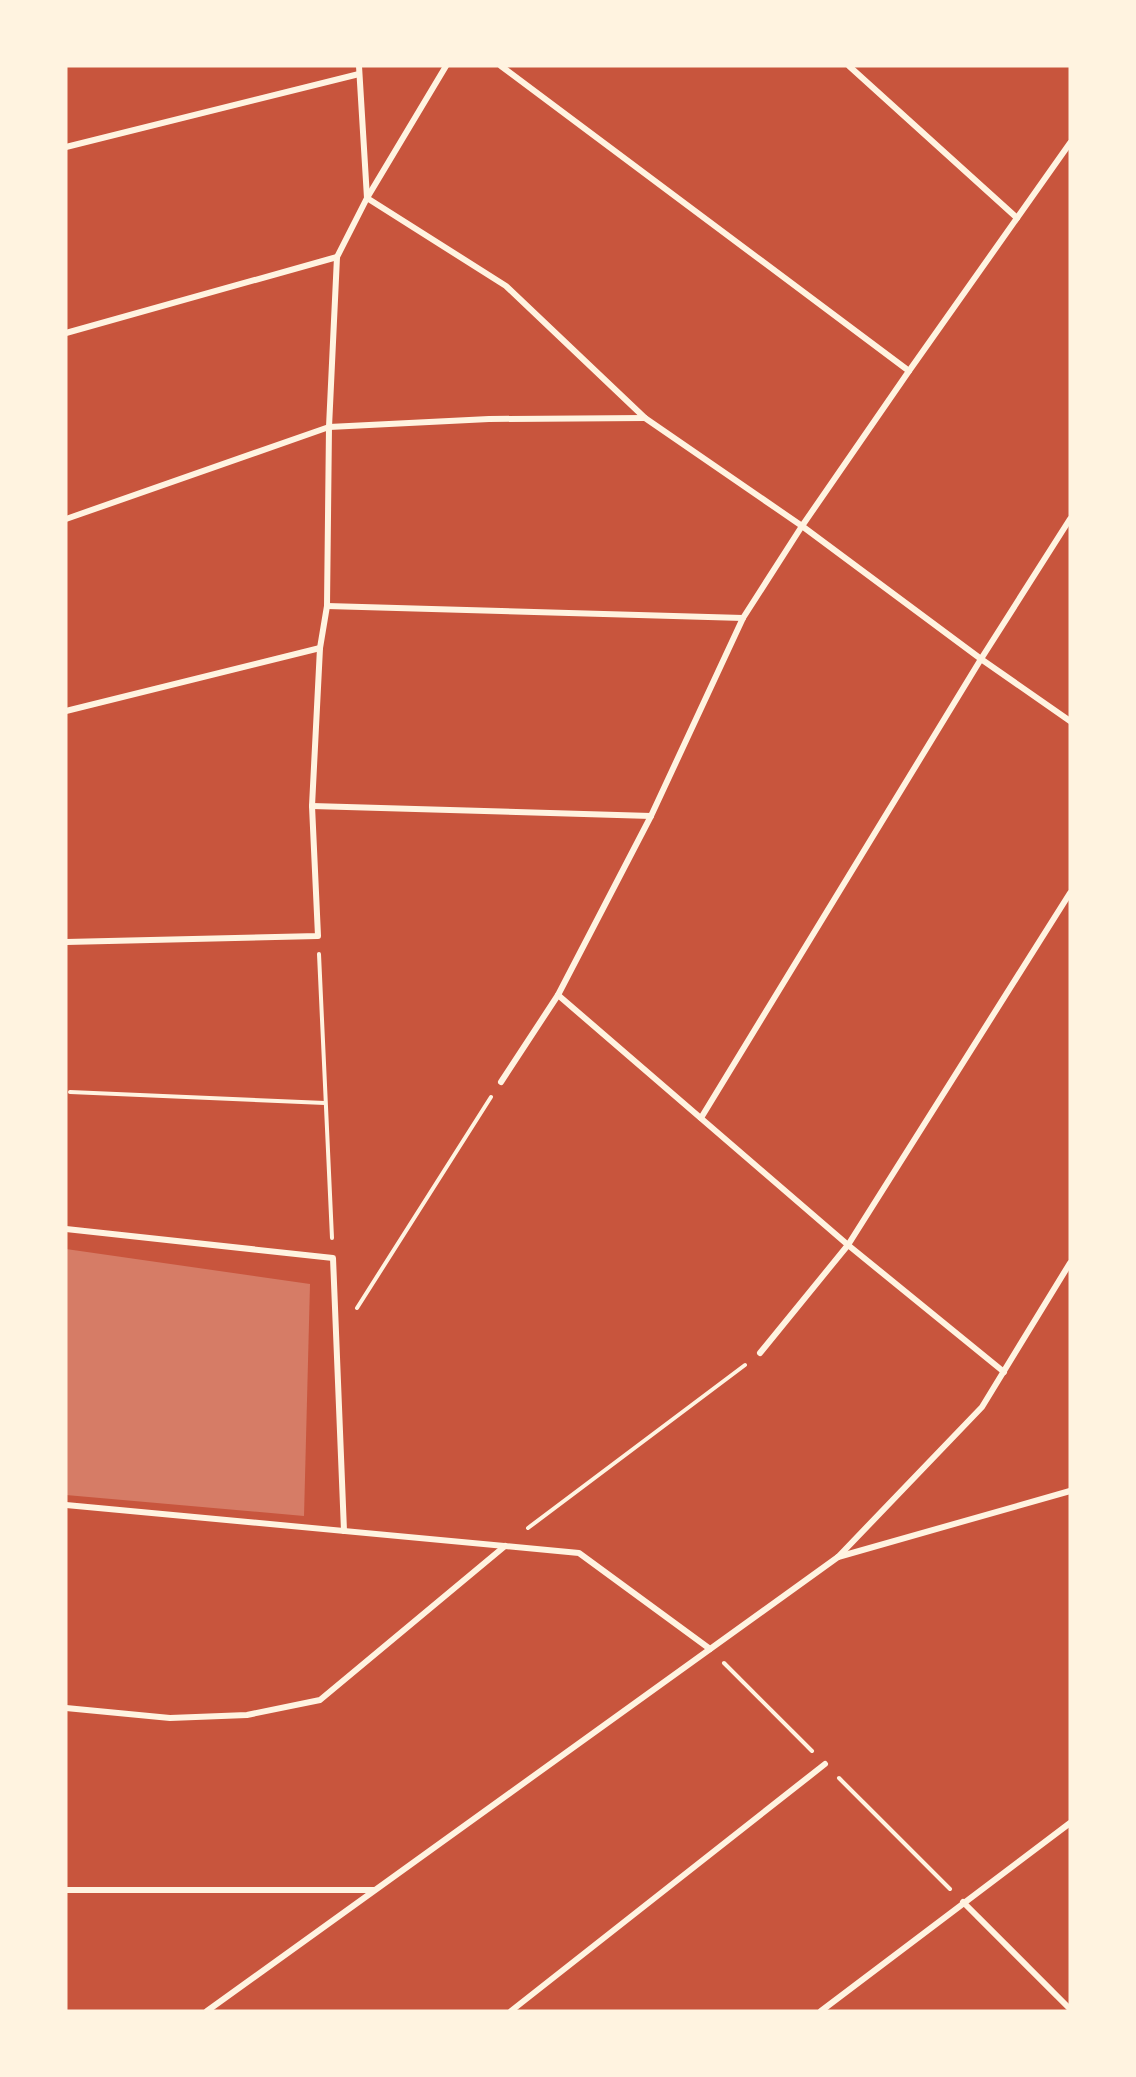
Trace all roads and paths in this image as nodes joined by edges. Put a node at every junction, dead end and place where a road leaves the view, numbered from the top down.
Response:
1 (359, 66) edge
2 (446, 66) edge
3 (501, 66) edge
4 (849, 66) edge
5 (359, 74) junction
6 (1070, 143) edge
7 (66, 147) edge
8 (367, 198) junction
9 (1017, 218) junction
10 (337, 257) junction
11 (66, 333) edge
12 (909, 371) junction
13 (645, 418) junction
14 (329, 427) junction
15 (66, 519) edge
16 (1070, 519) edge
17 (802, 526) junction
18 (327, 606) junction
19 (743, 618) junction
20 (320, 648) junction
21 (981, 659) junction
22 (66, 711) edge
23 (1070, 721) edge
24 (312, 806) junction
25 (651, 816) junction
26 (1070, 893) edge
27 (318, 936) junction
28 (66, 942) edge
29 (558, 995) junction
30 (501, 1082) joint
31 (70, 1092) dead end
32 (325, 1103) junction
33 (701, 1118) junction
34 (66, 1229) edge
35 (848, 1245) junction
36 (333, 1258) junction
37 (1070, 1263) edge
38 (336, 1342) junction
39 (760, 1353) joint
40 (1004, 1372) junction
41 (1070, 1491) edge
42 (66, 1505) edge
43 (344, 1531) junction
44 (505, 1546) junction
45 (837, 1557) junction
46 (710, 1649) junction
47 (66, 1708) edge
48 (825, 1764) dead end
49 (1070, 1823) edge
50 (66, 1890) edge
51 (375, 1890) junction
52 (963, 1902) junction
53 (1070, 2009) edge
54 (207, 2011) edge
55 (511, 2011) edge
56 (821, 2011) edge

1 - 5 street
2 - 8 street
3 - 12 street
4 - 9 street
5 - 7 street
5 - 8 street
6 - 9 street
8 - 10 street
8 - 13 street
9 - 12 street
10 - 11 street
10 - 14 street
12 - 17 street
13 - 14 street
13 - 17 street
14 - 15 street
14 - 18 street
16 - 21 street
17 - 19 street
17 - 21 street
18 - 19 street
18 - 20 street
19 - 25 street
20 - 22 street
20 - 24 street
21 - 23 street
21 - 33 street
24 - 25 street
24 - 27 street
25 - 29 street
26 - 35 street
27 - 28 street
27 - 32 path
29 - 30 street
29 - 33 street
30 - 38 path
31 - 32 path
32 - 36 path
33 - 35 street
34 - 36 street
35 - 39 street
35 - 40 street
36 - 38 street
37 - 40 street
38 - 43 street
39 - 44 path
40 - 45 street
41 - 45 street
42 - 43 street
43 - 44 street
44 - 46 street
44 - 47 street
45 - 46 street
46 - 51 street
48 - 55 street
49 - 52 street
50 - 51 street
51 - 54 street
52 - 53 street
52 - 56 street

